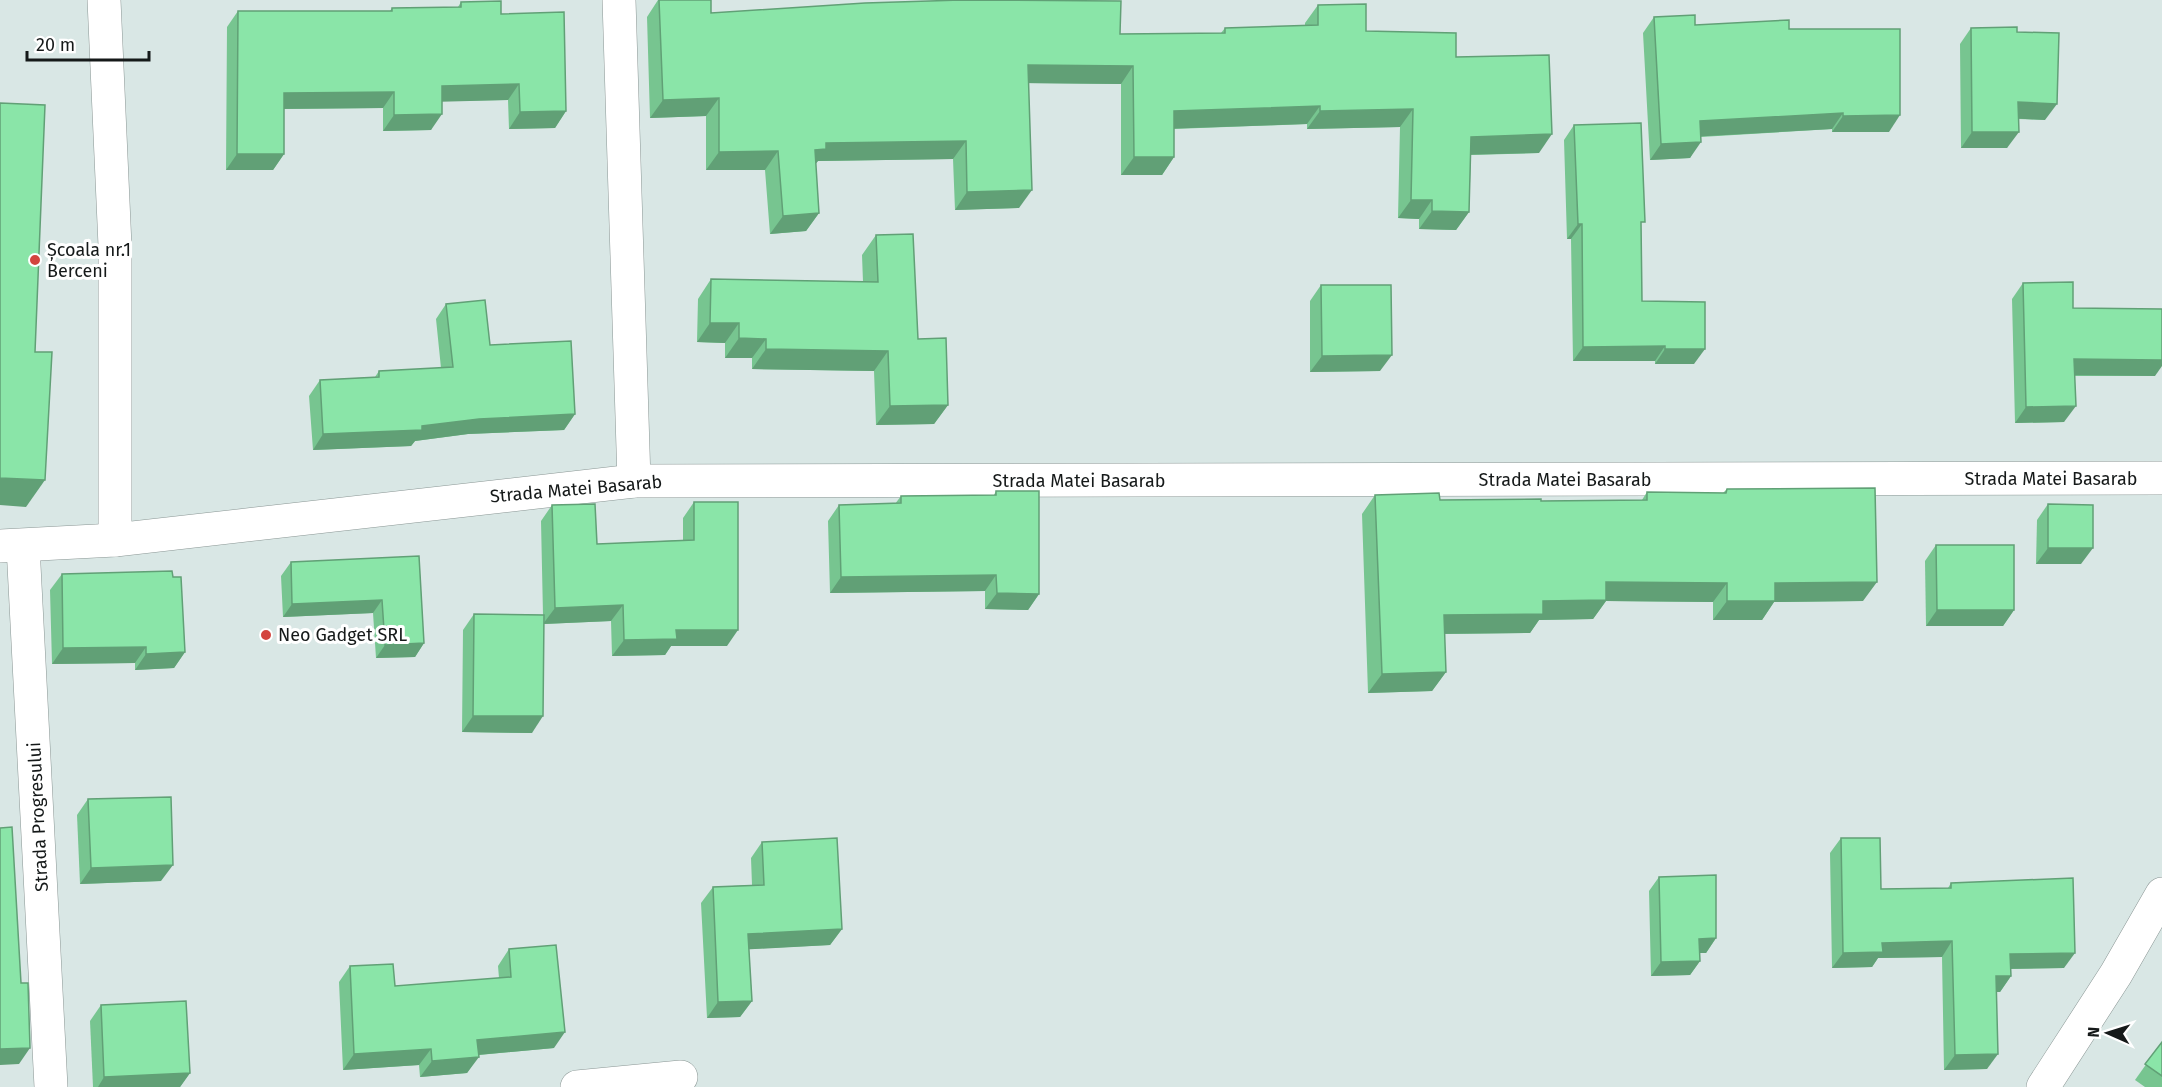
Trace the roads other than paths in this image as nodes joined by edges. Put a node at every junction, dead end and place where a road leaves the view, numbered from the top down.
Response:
1 (104, 0) edge
2 (620, 0) edge
3 (2162, 478) edge
4 (634, 481) junction
5 (115, 540) junction
6 (12, 546) edge
7 (2162, 894) edge
8 (681, 1077) dead end
9 (51, 1087) edge
10 (578, 1087) edge
11 (2043, 1087) edge

1 - 5 street
2 - 4 street
3 - 4 street, Strada Matei Basarab
4 - 5 street, Strada Matei Basarab
5 - 6 street, Strada Matei Basarab
6 - 9 street, Strada Progresului
7 - 11 street
8 - 10 street

